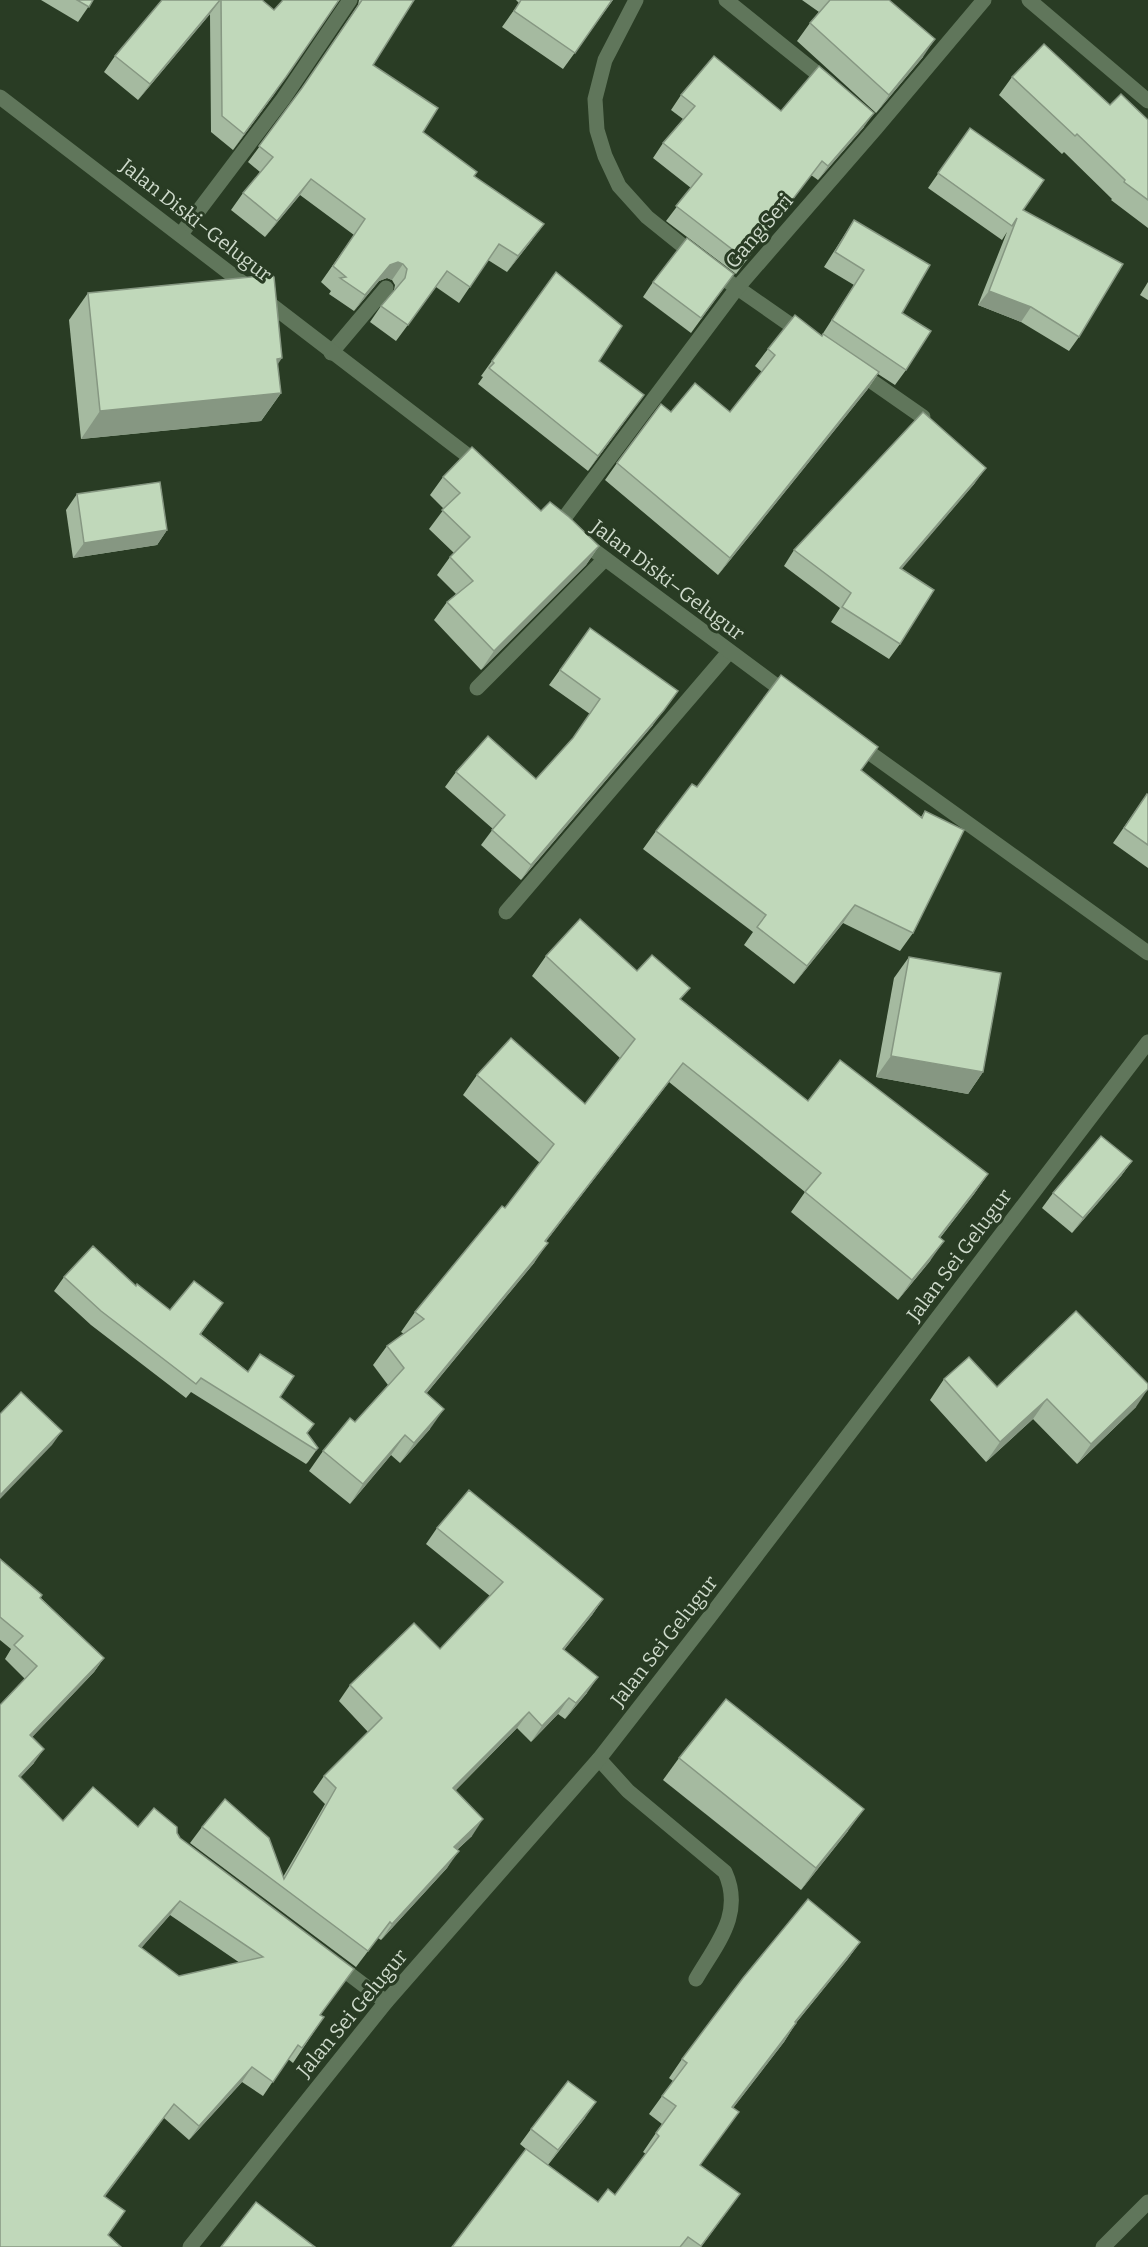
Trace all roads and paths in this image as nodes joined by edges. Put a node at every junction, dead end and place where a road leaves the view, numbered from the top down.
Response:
1 (350, 0) edge
2 (636, 0) edge
3 (726, 0) edge
4 (984, 0) edge
5 (1029, 0) edge
6 (839, 92) edge
7 (0, 97) edge
8 (1148, 101) edge
9 (181, 234) junction
10 (386, 288) edge
11 (737, 288) junction
12 (815, 342) edge
13 (331, 353) junction
14 (845, 362) edge
15 (923, 417) edge
16 (493, 474) edge
17 (554, 521) joint
18 (605, 559) junction
19 (729, 652) junction
20 (477, 688) dead end
21 (805, 707) edge
22 (843, 734) edge
23 (506, 912) dead end
24 (1148, 953) edge
25 (1148, 1042) edge
26 (598, 1759) junction
27 (319, 1952) edge
28 (696, 1979) dead end
29 (386, 2002) junction
30 (1148, 2202) edge
31 (190, 2247) edge
32 (1103, 2247) edge

1 - 9 street
2 - 11 street
3 - 6 street
4 - 11 street, Gang Seri
5 - 8 street
7 - 9 street, Jalan Diski–Gelugur
9 - 13 street, Jalan Diski–Gelugur
10 - 13 street
11 - 12 street
11 - 17 street, Gang Seri
13 - 16 street, Jalan Diski–Gelugur
14 - 15 street
17 - 18 street, Jalan Diski–Gelugur
18 - 19 street, Jalan Diski–Gelugur
18 - 20 street
19 - 21 street, Jalan Diski–Gelugur
19 - 23 street
22 - 24 street
25 - 26 street, Jalan Sei Gelugur
26 - 28 street
26 - 29 street, Jalan Sei Gelugur
27 - 29 street
29 - 31 street, Jalan Sei Gelugur
30 - 32 street

